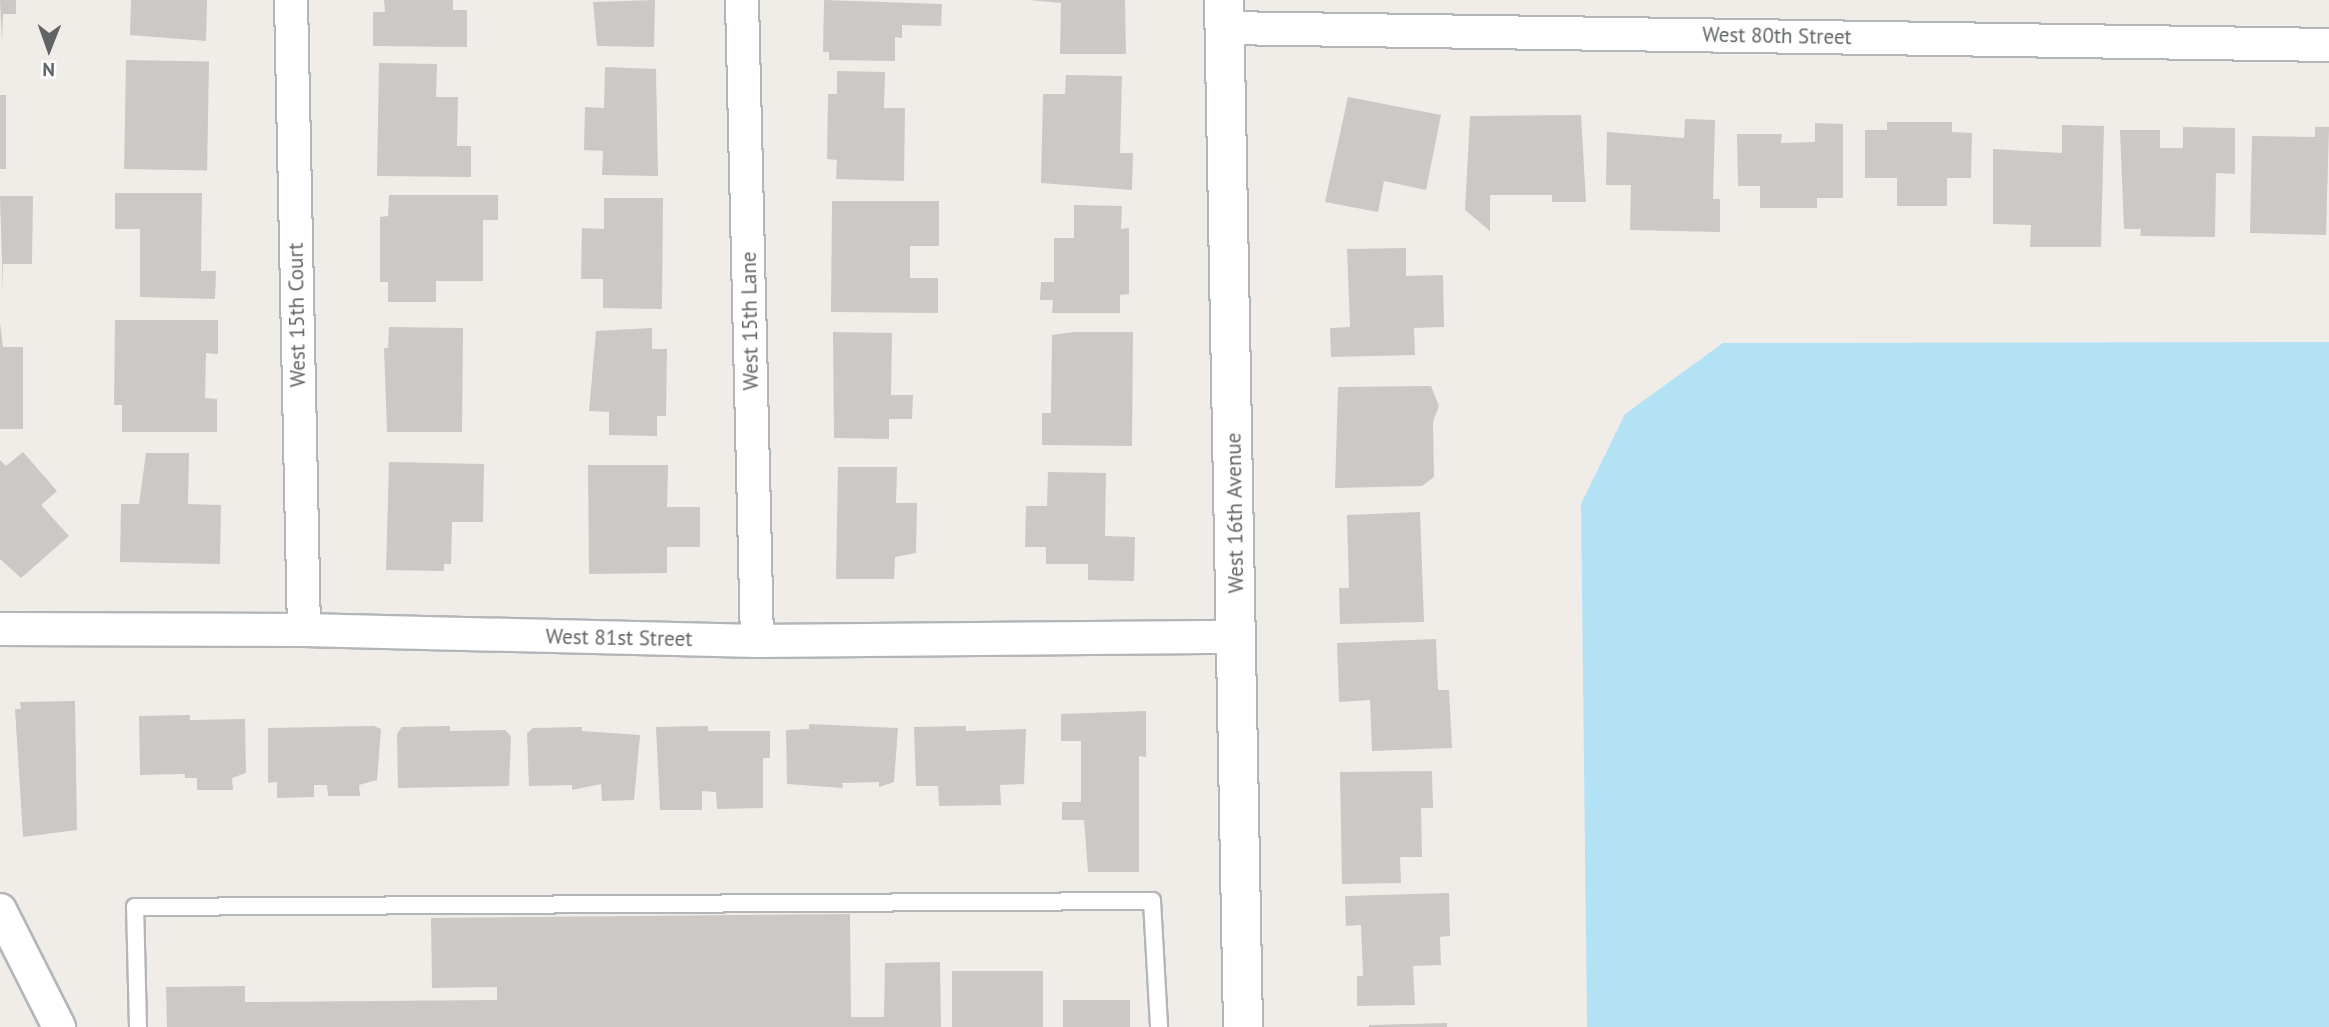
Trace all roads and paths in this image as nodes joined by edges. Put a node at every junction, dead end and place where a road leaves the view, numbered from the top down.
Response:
1 (291, 0) edge
2 (742, 0) edge
3 (1224, 14) edge
4 (2329, 45) edge
5 (0, 629) edge
6 (304, 630) junction
7 (1237, 636) junction
8 (757, 641) junction
9 (0, 910) edge
10 (60, 1027) edge
11 (138, 1027) edge
12 (1159, 1027) edge
13 (1243, 1027) edge

1 - 6 street, West 15th Court
2 - 8 street, West 15th Lane
3 - 4 street, West 80th Street
3 - 7 street, West 16th Avenue
5 - 6 street, West 81st Street
6 - 8 street, West 81st Street
7 - 8 street, West 81st Street
7 - 13 street, West 16th Avenue
9 - 10 street
11 - 12 lane

